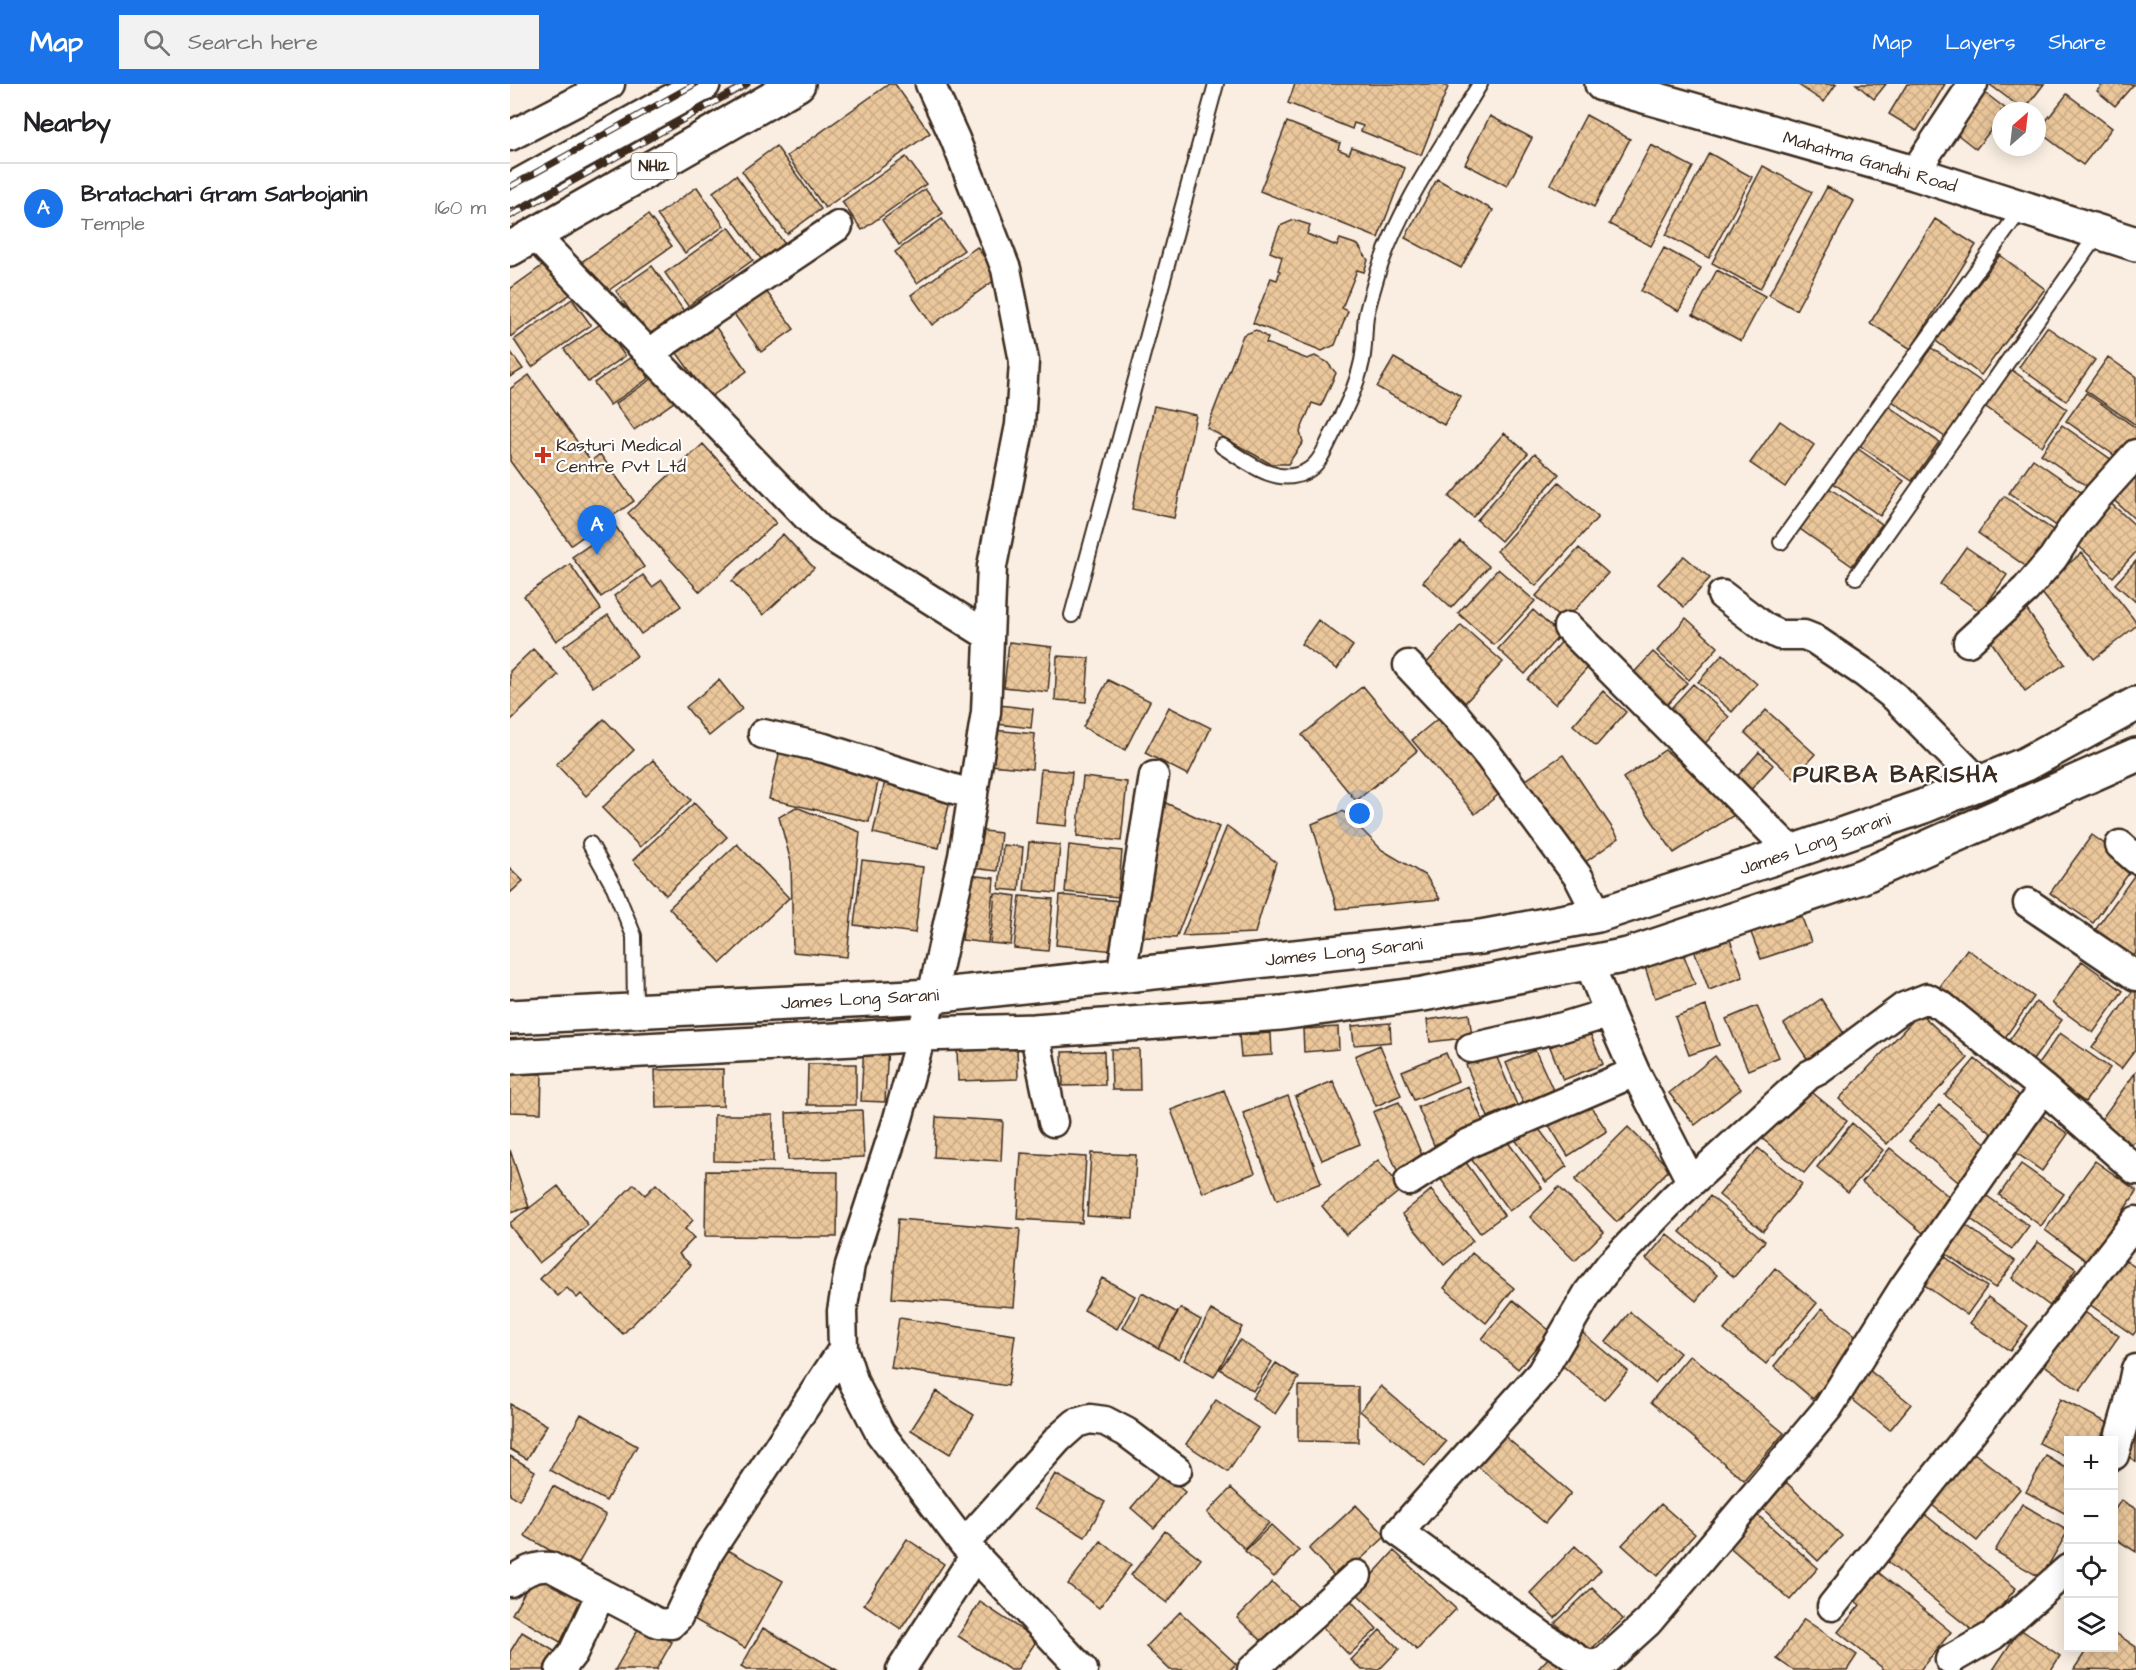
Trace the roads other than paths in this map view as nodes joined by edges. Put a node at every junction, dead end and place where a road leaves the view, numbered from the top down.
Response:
1 (610, 84) edge
2 (702, 84) edge
3 (798, 84) edge
4 (930, 84) edge
5 (1216, 84) edge
6 (1480, 84) edge
7 (1972, 84) edge
8 (1614, 86) edge
9 (510, 136) edge
10 (1914, 174) junction
11 (510, 191) edge
12 (2022, 208) junction
13 (838, 226) dead end
14 (2124, 235) edge
15 (522, 242) edge
16 (649, 353) junction
17 (1222, 446) dead end
18 (2136, 454) edge
19 (1781, 542) dead end
20 (1856, 577) dead end
21 (1722, 595) dead end
22 (1072, 615) dead end
23 (1568, 627) dead end
24 (990, 636) junction
25 (1968, 642) dead end
26 (1408, 664) dead end
27 (2136, 704) edge
28 (763, 734) dead end
29 (2136, 755) edge
30 (1154, 776) dead end
31 (1980, 783) junction
32 (973, 795) junction
33 (590, 844) dead end
34 (1792, 852) junction
35 (2028, 903) dead end
36 (1598, 915) junction
37 (1589, 963) junction
38 (1121, 976) junction
39 (2136, 976) edge
40 (932, 996) junction
41 (635, 1009) junction
42 (1609, 1013) junction
43 (510, 1017) edge
44 (1034, 1031) junction
45 (921, 1034) junction
46 (1471, 1048) dead end
47 (510, 1057) edge
48 (1635, 1072) junction
49 (2043, 1088) junction
50 (1053, 1122) dead end
51 (2136, 1170) edge
52 (1409, 1181) dead end
53 (1691, 1181) junction
54 (2136, 1221) edge
55 (843, 1349) junction
56 (2136, 1369) edge
57 (2118, 1441) edge
58 (1177, 1470) dead end
59 (969, 1550) junction
60 (2064, 1573) edge
61 (1357, 1575) dead end
62 (510, 1582) edge
63 (601, 1593) junction
64 (1832, 1606) dead end
65 (1950, 1660) dead end
66 (560, 1670) edge
67 (901, 1670) edge
68 (1083, 1670) edge
69 (1252, 1670) edge

1 - 9 street
2 - 11 main road, NH12
3 - 15 main road, NH12
4 - 24 street
5 - 22 lane
6 - 17 lane
7 - 10 street
8 - 10 main road, Mahatma Gandhi Road
10 - 12 main road, Mahatma Gandhi Road
12 - 14 main road, Mahatma Gandhi Road
12 - 19 lane
13 - 16 street
14 - 20 lane
15 - 16 street
16 - 24 street
18 - 25 street
21 - 31 street
23 - 34 street
24 - 32 street
26 - 36 street
27 - 31 main road, James Long Sarani
28 - 32 street
29 - 37 main road
30 - 38 street
31 - 34 main road, James Long Sarani
32 - 40 street
33 - 41 lane
34 - 36 main road, James Long Sarani
35 - 39 street
36 - 38 main road, James Long Sarani
37 - 42 street
37 - 44 main road
38 - 40 main road, James Long Sarani
40 - 41 main road, James Long Sarani
40 - 45 street
41 - 43 main road, James Long Sarani
42 - 46 street
42 - 48 street
44 - 45 main road
44 - 50 street
45 - 47 main road
45 - 55 street
48 - 52 street
48 - 53 street
49 - 51 street
49 - 53 street
49 - 53 street
54 - 64 street
55 - 59 street
55 - 63 street
56 - 57 street
58 - 59 street
59 - 67 street
59 - 68 street
60 - 65 street
61 - 69 street
62 - 63 street
63 - 66 street

